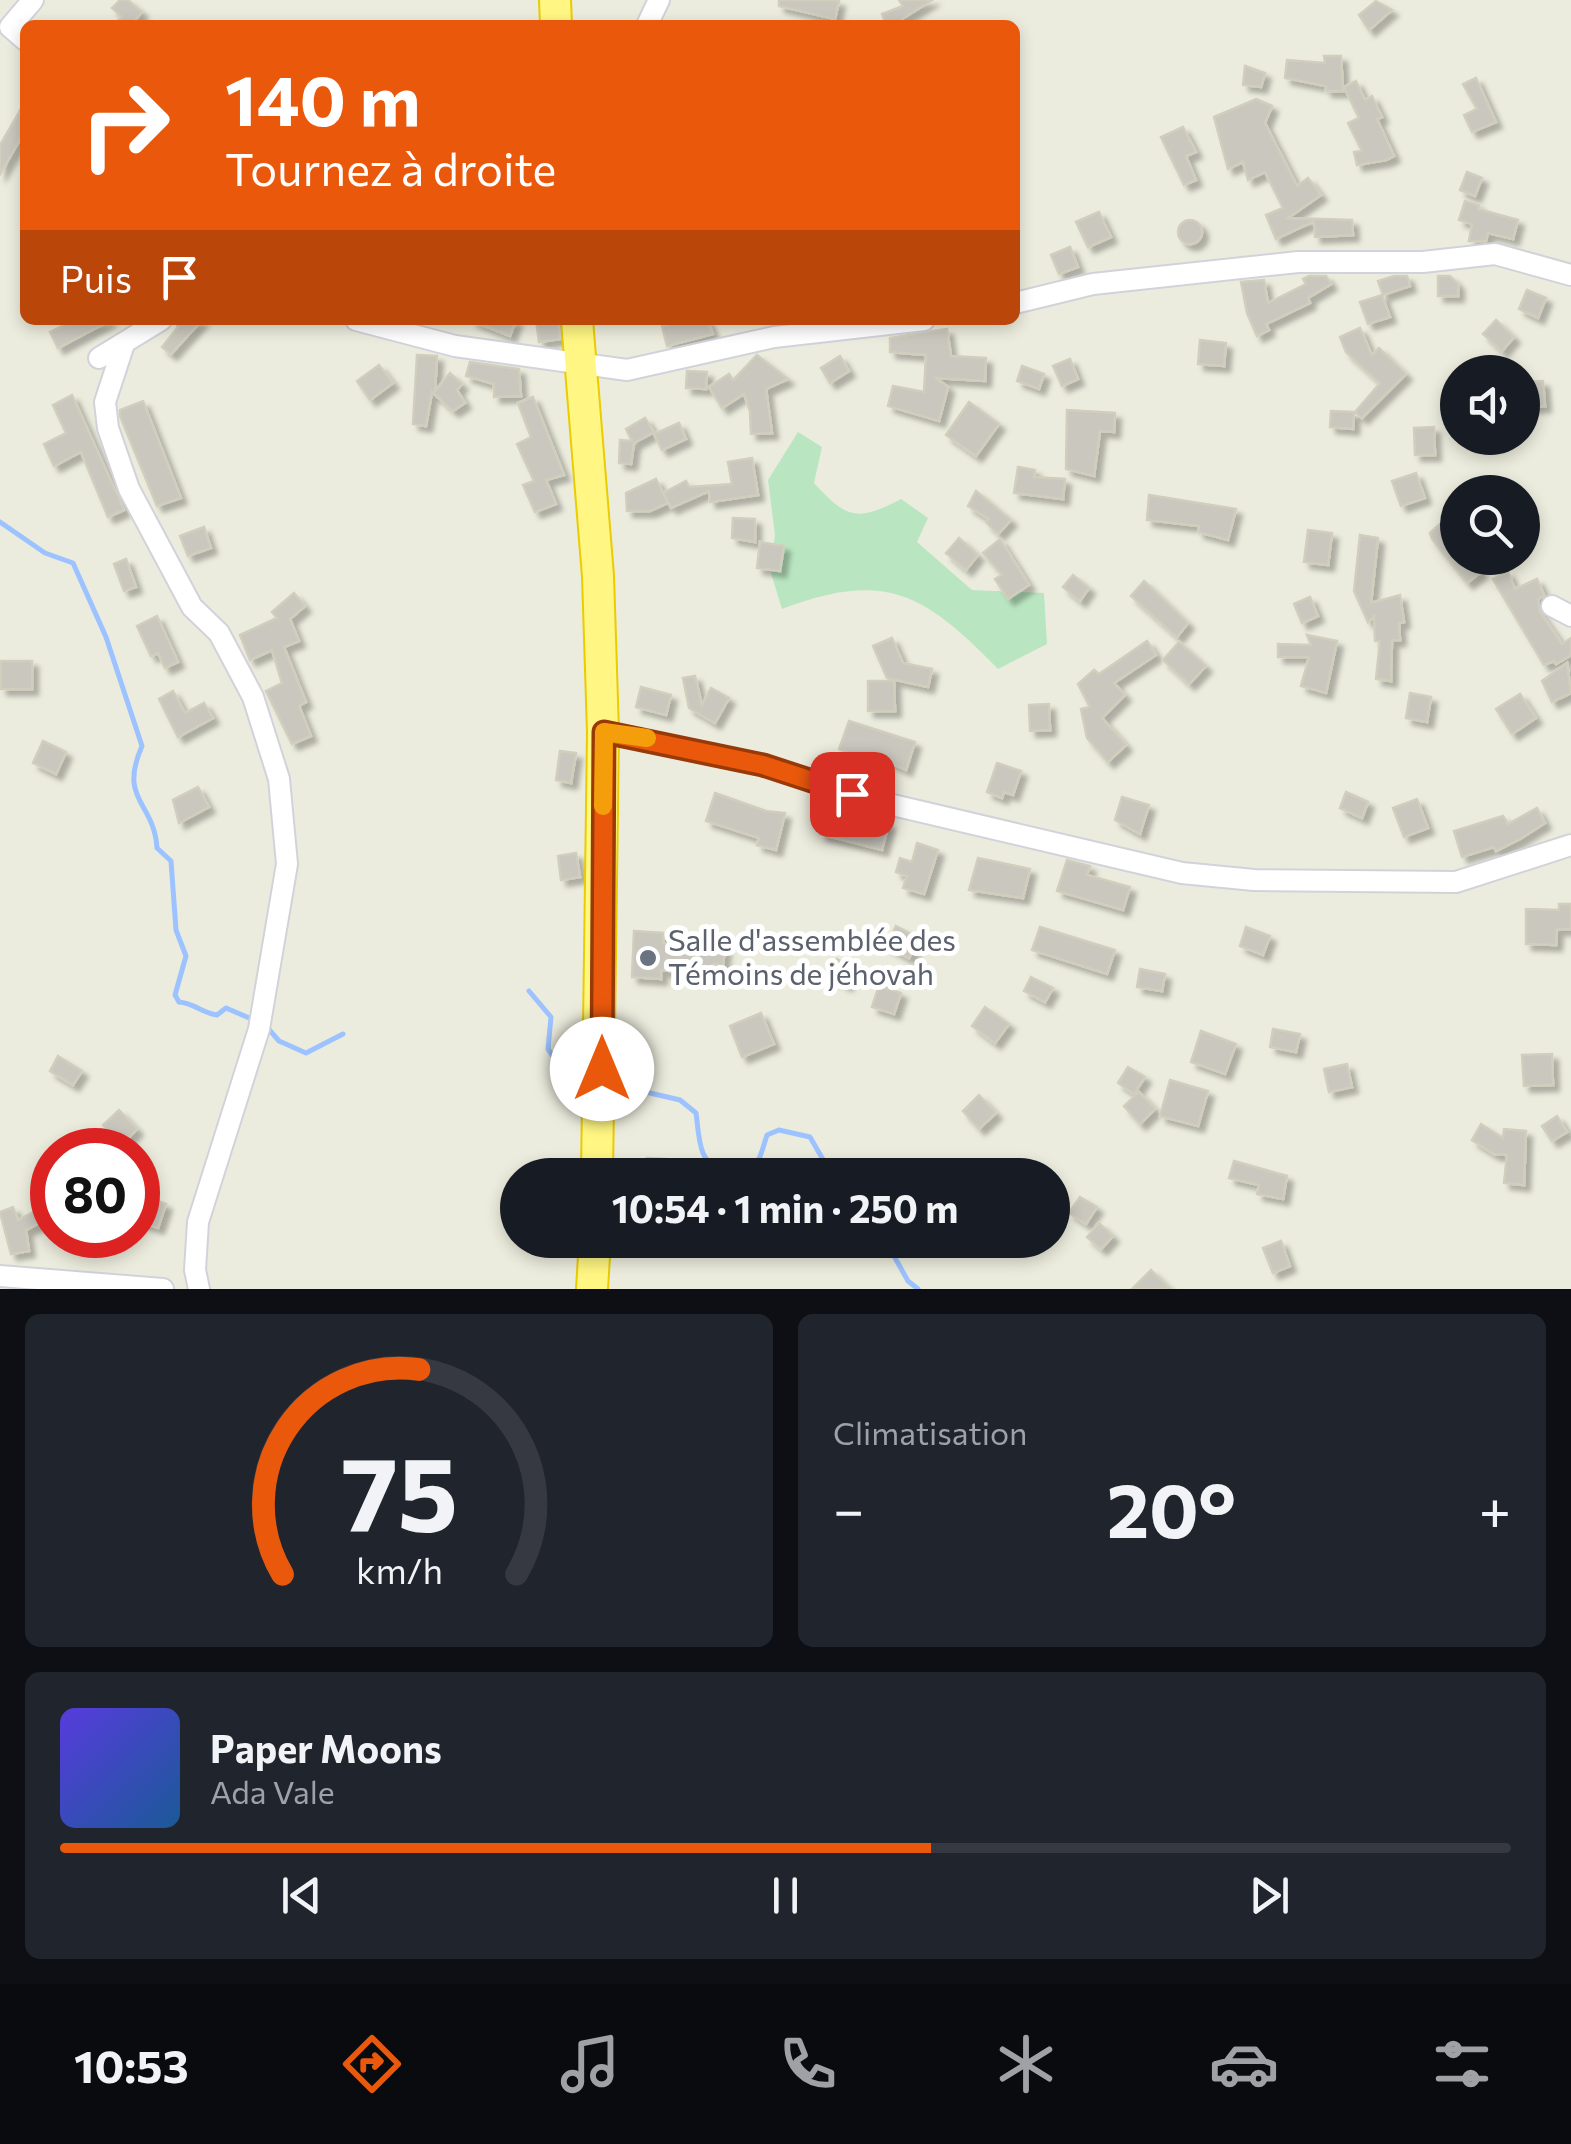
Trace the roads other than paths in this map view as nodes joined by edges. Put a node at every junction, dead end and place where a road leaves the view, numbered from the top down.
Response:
1 (33, 0) edge
2 (20, 35) edge
3 (1571, 275) edge
4 (1020, 301) edge
5 (153, 325) edge
6 (375, 325) edge
7 (576, 325) edge
8 (880, 325) edge
9 (124, 344) junction
10 (99, 358) dead end
11 (580, 364) junction
12 (604, 732) junction
13 (1571, 845) edge
14 (599, 1158) edge
15 (593, 1258) edge
16 (0, 1276) edge
17 (163, 1289) edge
18 (199, 1289) edge
19 (592, 1289) edge

1 - 2 street
3 - 4 street
5 - 9 street
6 - 11 street
7 - 11 highway
8 - 11 street
9 - 10 street
9 - 18 street
11 - 12 highway
12 - 13 street
12 - 14 highway
15 - 19 highway
16 - 17 street

